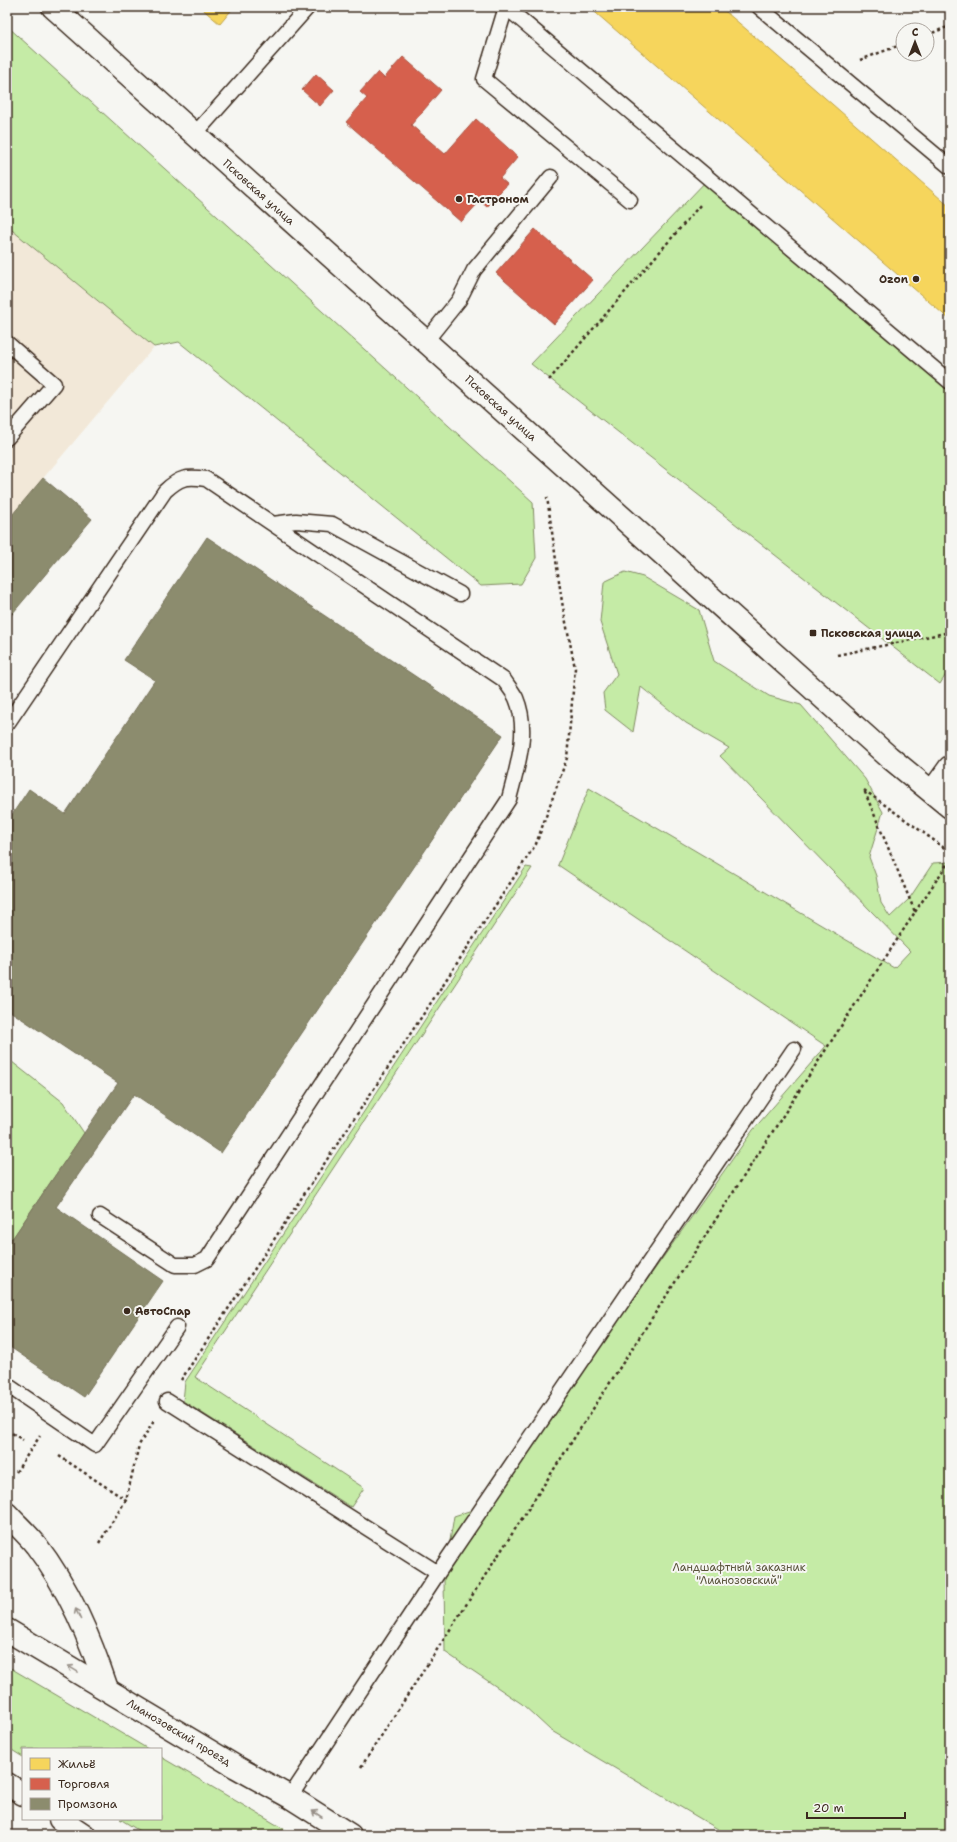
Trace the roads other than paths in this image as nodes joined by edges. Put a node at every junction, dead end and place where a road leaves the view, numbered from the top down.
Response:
1 (52, 7) edge
2 (308, 7) edge
3 (506, 7) edge
4 (759, 7) edge
5 (194, 135) junction
6 (950, 167) edge
7 (551, 177) dead end
8 (630, 200) dead end
9 (426, 341) junction
10 (7, 343) edge
11 (950, 382) edge
12 (7, 438) edge
13 (273, 524) junction
14 (460, 594) dead end
15 (7, 724) edge
16 (950, 767) edge
17 (932, 792) junction
18 (950, 807) edge
19 (794, 1049) dead end
20 (100, 1216) dead end
21 (177, 1327) dead end
22 (7, 1385) edge
23 (167, 1401) dead end
24 (7, 1514) edge
25 (438, 1573) junction
26 (7, 1630) edge
27 (107, 1690) junction
28 (7, 1784) edge
29 (22, 1793) edge
30 (290, 1797) junction
31 (62, 1820) edge
32 (84, 1835) edge
33 (350, 1835) edge

1 - 5 street, Псковская улица
2 - 5 lane
3 - 8 lane
3 - 11 lane
4 - 6 lane
5 - 9 street, Псковская улица
7 - 9 lane
9 - 17 street, Псковская улица
10 - 12 lane
13 - 14 lane
13 - 15 lane
13 - 20 lane
16 - 17 street
17 - 18 street, Псковская улица
19 - 25 lane
21 - 22 lane
23 - 25 lane
27 -> 24 street
25 - 30 lane
27 -> 26 street, Лианозовский проезд
27 - 30 street, Лианозовский проезд
28 - 29 street
33 -> 30 street, Лианозовский проезд
31 - 32 street

